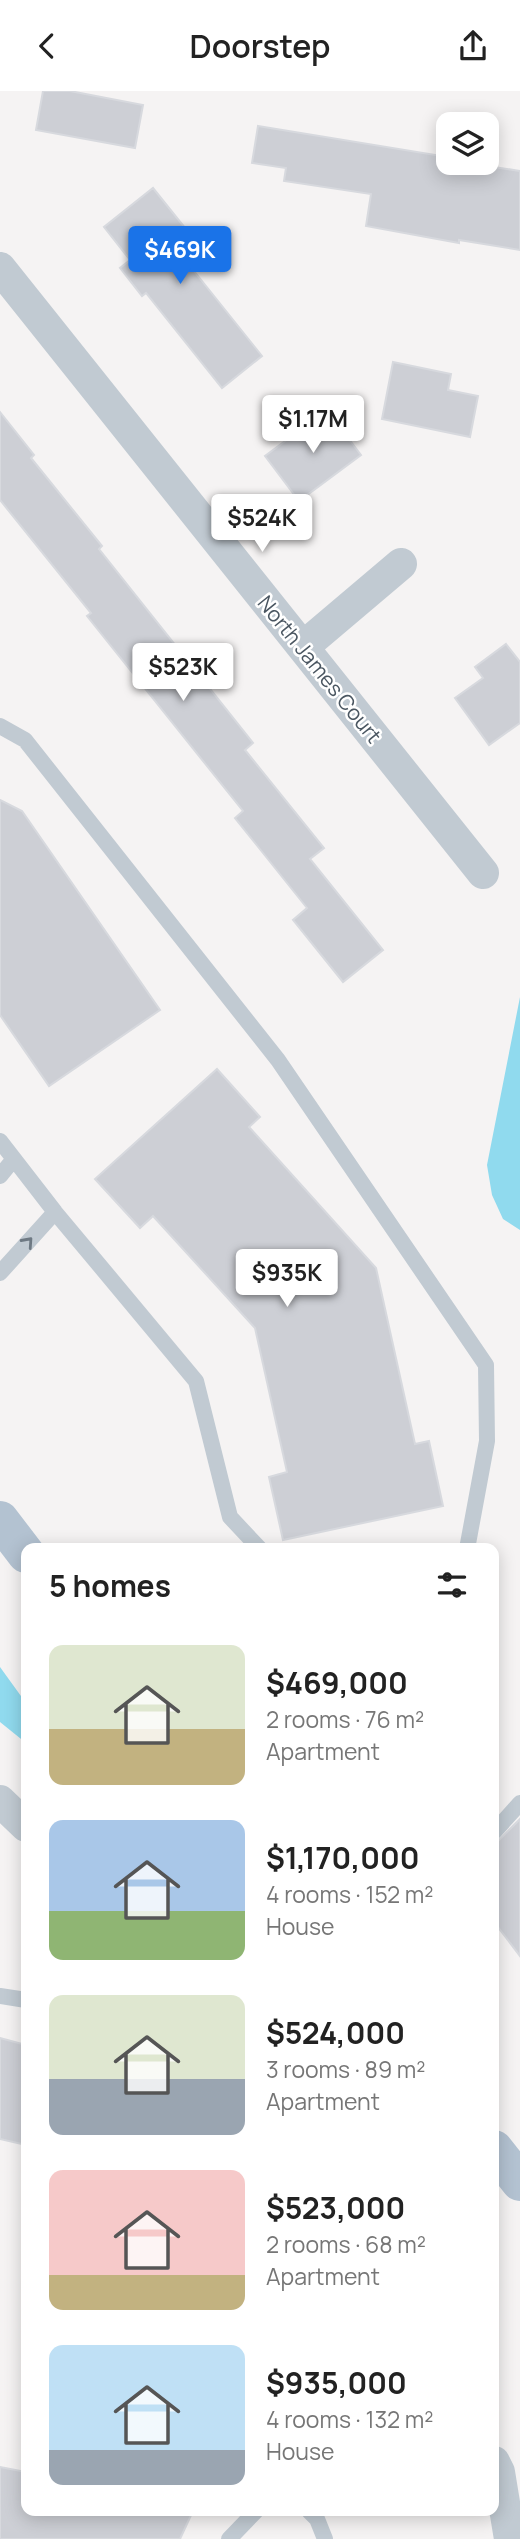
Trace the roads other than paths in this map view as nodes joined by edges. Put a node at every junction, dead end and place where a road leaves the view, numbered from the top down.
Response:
1 (0, 268) edge
2 (401, 564) dead end
3 (303, 647) junction
4 (0, 726) edge
5 (483, 873) dead end
6 (0, 1141) edge
7 (13, 1160) junction
8 (0, 1176) edge
9 (55, 1212) junction
10 (0, 1273) edge
11 (0, 1520) edge
12 (254, 1543) edge
13 (468, 1543) edge
14 (21, 1547) edge
15 (0, 1801) edge
16 (520, 1803) edge
17 (21, 1821) edge
18 (499, 1826) edge
19 (0, 1979) edge
20 (1, 1996) edge
21 (21, 1999) edge
22 (499, 2155) edge
23 (520, 2182) edge
24 (499, 2472) edge
25 (251, 2516) edge
26 (314, 2516) edge
27 (229, 2539) edge
28 (325, 2539) edge
29 (510, 2539) edge

1 - 3 street, North James Court
2 - 3 street
3 - 5 street, North James Court
4 - 13 lane
6 - 7 lane
7 - 8 lane
7 - 9 lane
10 -> 9 lane
9 - 12 lane
11 - 14 main road
15 - 17 street
16 - 18 lane
19 - 20 lane
20 - 21 lane
22 - 23 main road
24 - 29 street
25 - 27 lane
26 - 28 lane

